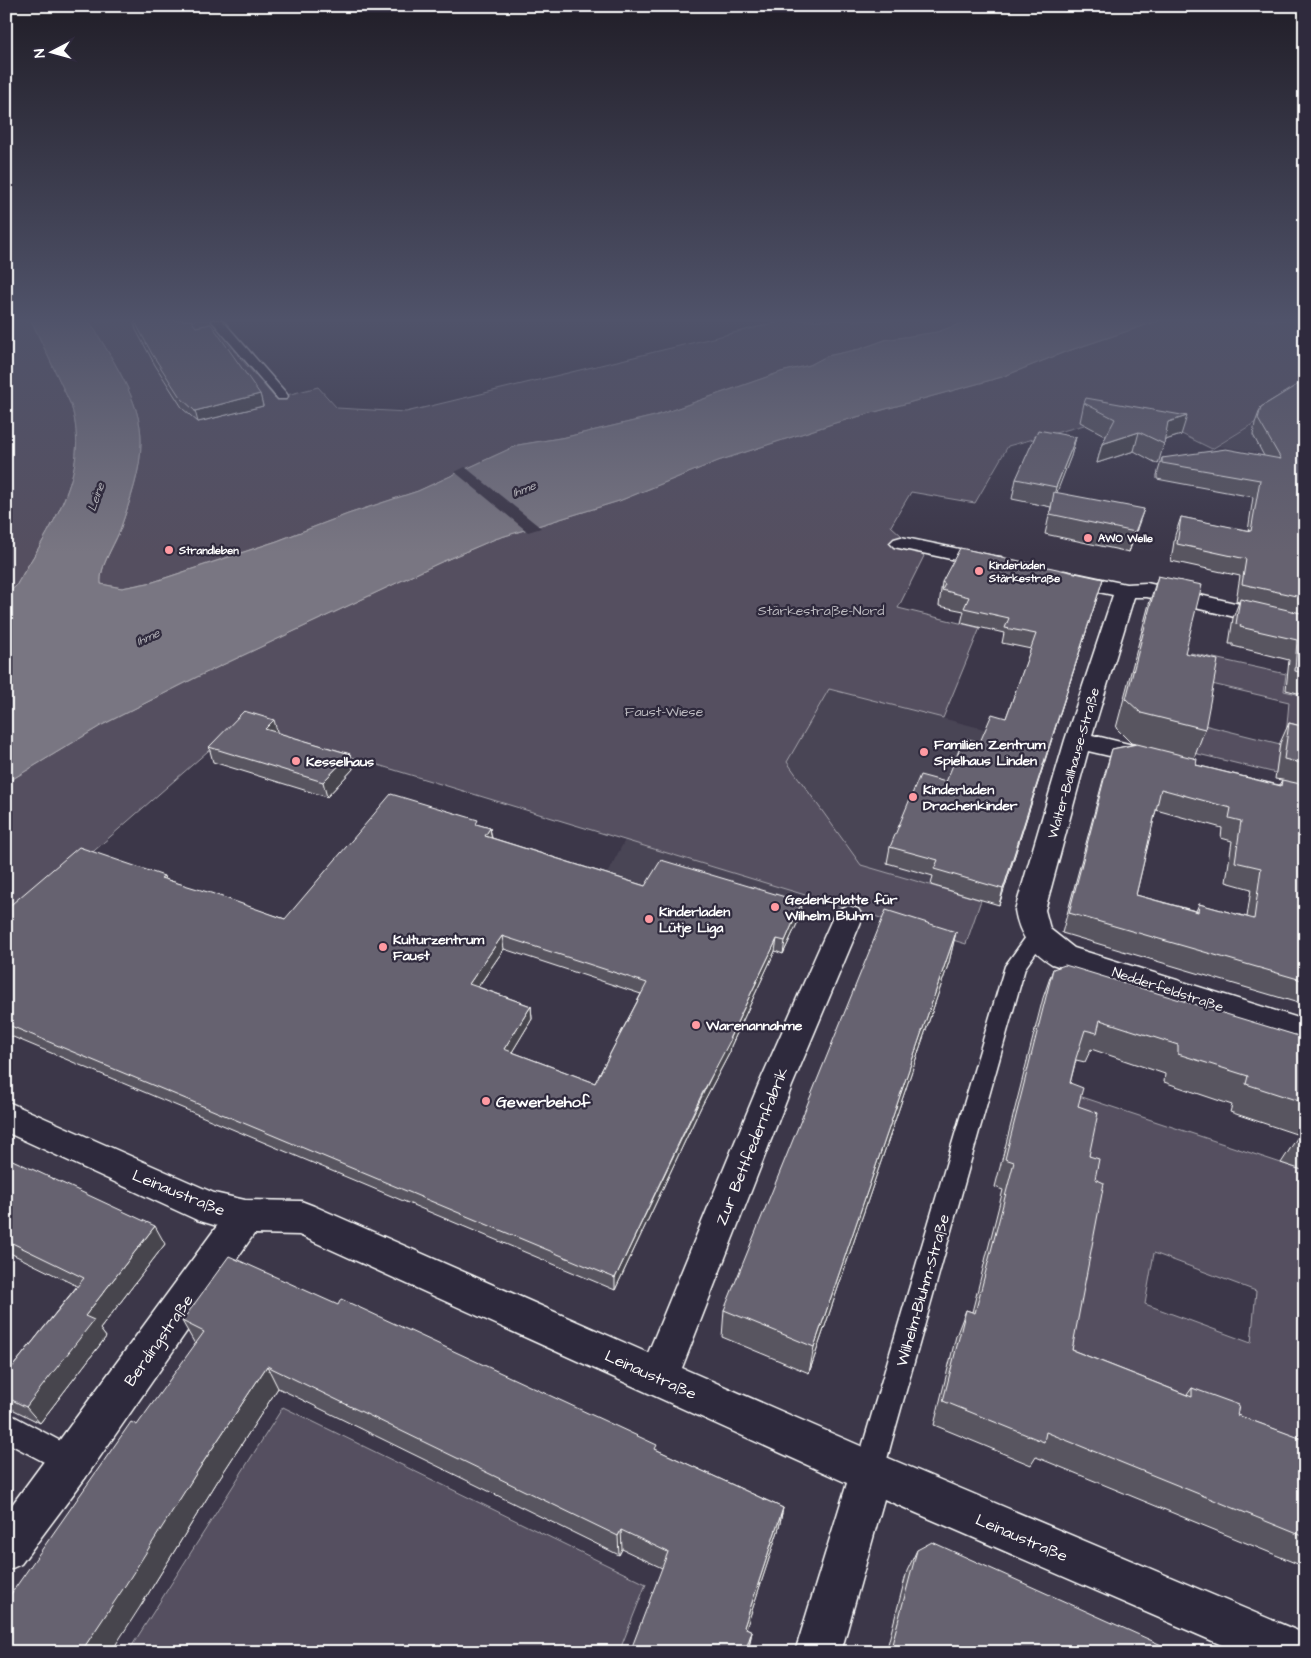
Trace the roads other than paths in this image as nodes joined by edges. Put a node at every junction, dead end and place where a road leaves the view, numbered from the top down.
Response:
1 (901, 543) dead end
2 (1009, 566) edge
3 (1053, 578) edge
4 (1126, 591) junction
5 (1305, 626) edge
6 (1078, 740) junction
7 (1175, 764) edge
8 (848, 917) dead end
9 (1038, 935) junction
10 (1305, 1033) edge
11 (6, 1116) edge
12 (245, 1217) junction
13 (658, 1377) junction
14 (6, 1426) edge
15 (71, 1462) junction
16 (871, 1472) junction
17 (6, 1549) edge
18 (818, 1652) edge
19 (1293, 1652) edge

1 - 2 street
3 - 4 street
4 - 5 street
4 - 6 street, Walter-Ballhause-Straße
6 - 7 street
6 - 9 street, Walter-Ballhause-Straße
8 - 13 street, Zur Bettfedernfabrik
9 - 10 street, Nedderfeldstraße
9 - 16 lane, Wilhelm-Bluhm-Straße
11 - 12 street, Leinaustraße
12 - 13 street, Leinaustraße
12 - 15 street, Berdingstraße
13 - 16 street, Leinaustraße
14 - 15 lane
15 - 17 street, Berdingstraße
16 - 18 street, Wilhelm-Bluhm-Straße
16 - 19 street, Leinaustraße

